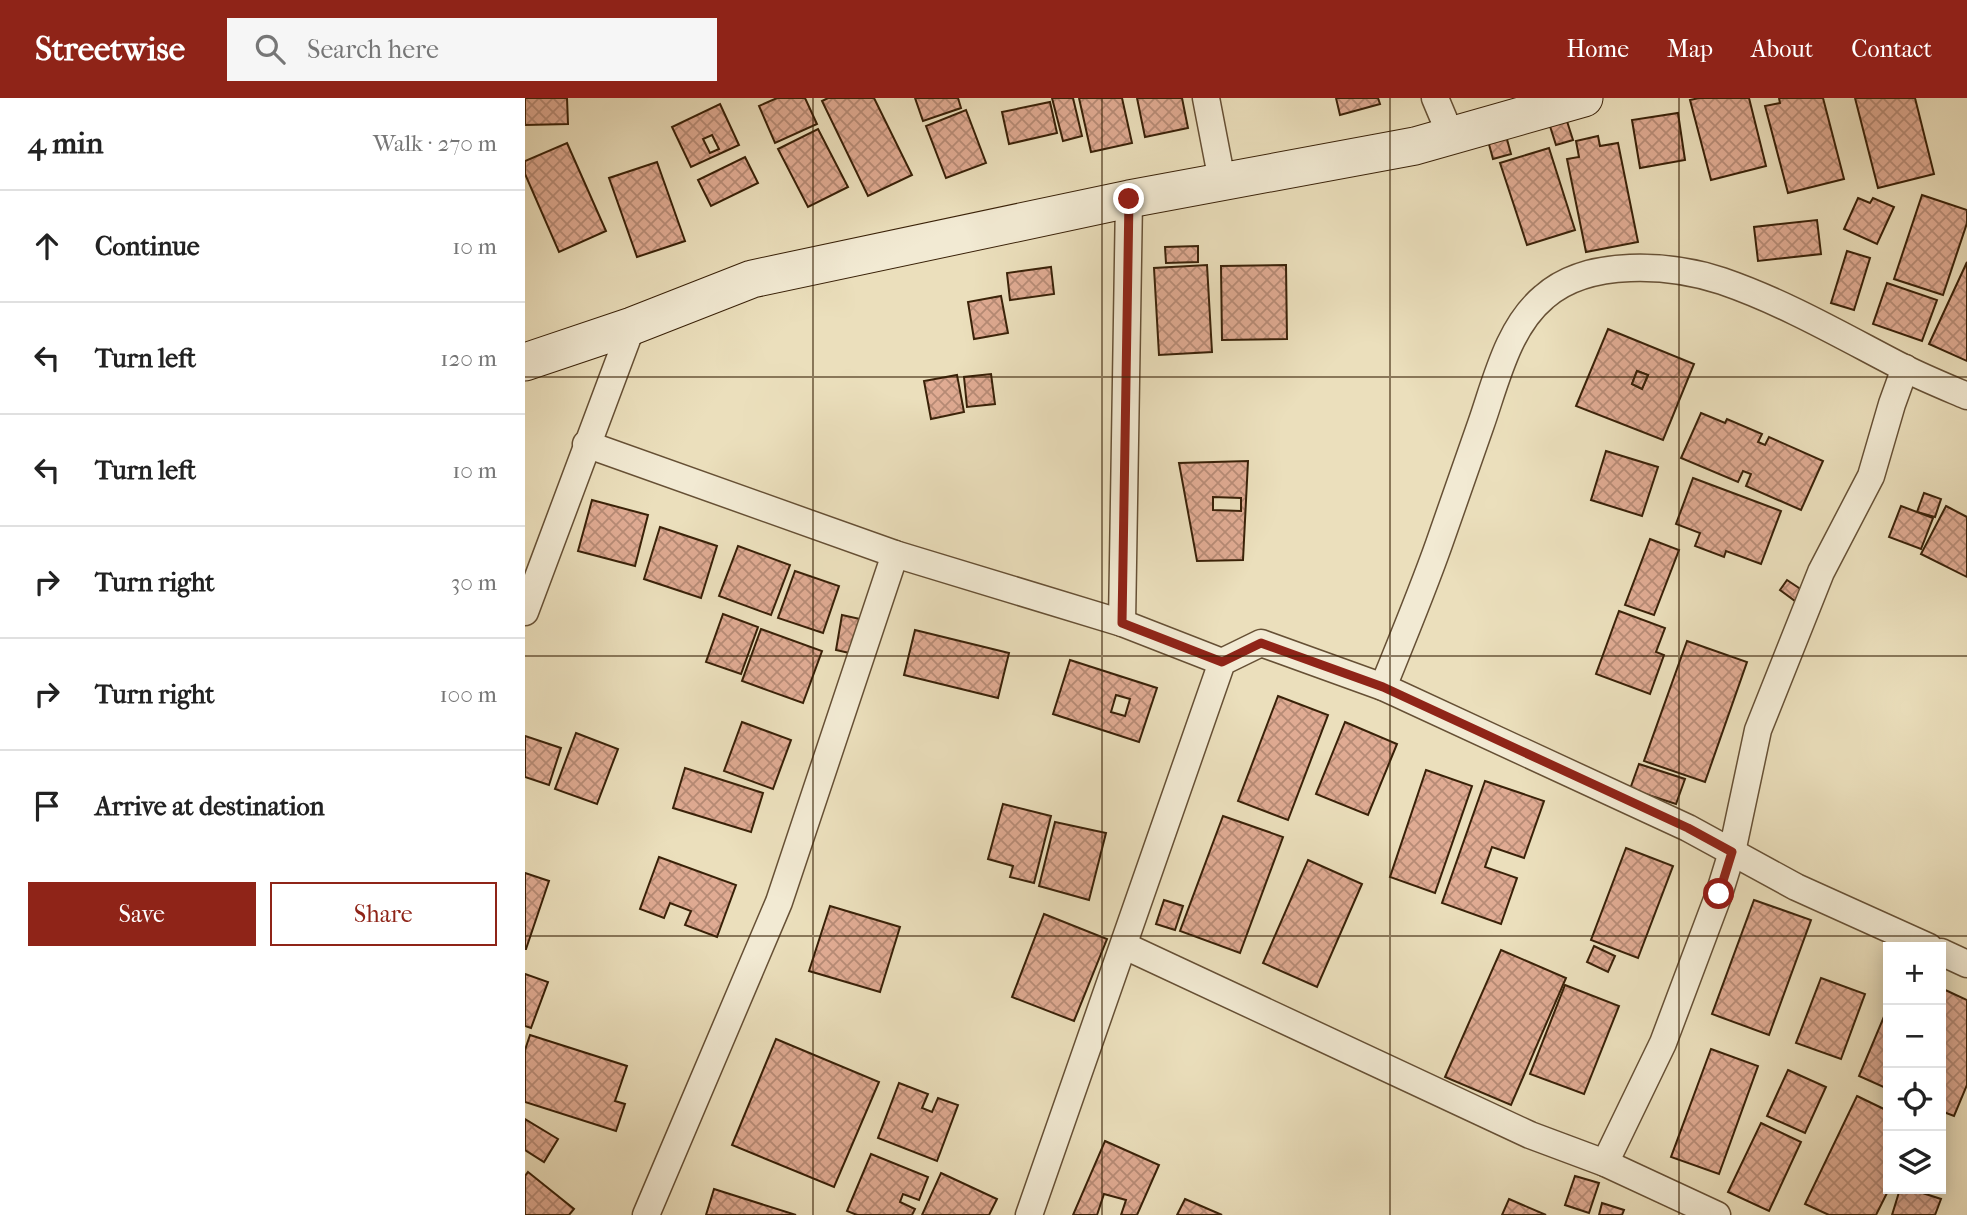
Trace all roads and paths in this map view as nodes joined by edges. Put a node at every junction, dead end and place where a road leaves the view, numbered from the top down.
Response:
1 (1206, 98) edge
2 (1435, 98) edge
3 (1584, 98) edge
4 (1451, 136) junction
5 (1222, 181) junction
6 (1129, 199) junction
7 (632, 326) junction
8 (525, 362) edge
9 (1905, 368) junction
10 (1967, 396) edge
11 (586, 444) junction
12 (895, 554) junction
13 (525, 612) edge
14 (1122, 623) junction
15 (1222, 662) junction
16 (1383, 687) junction
17 (1732, 852) junction
18 (1918, 942) edge
19 (1125, 946) junction
20 (1946, 955) edge
21 (1967, 964) edge
22 (1605, 1163) junction
23 (646, 1215) edge
24 (1029, 1215) edge
25 (1717, 1215) edge

1 - 5 street
2 - 4 street
3 - 4 street
4 - 5 street
5 - 6 street
6 - 7 street
6 - 14 street
7 - 8 street
7 - 11 street
9 - 10 street
9 - 16 street
9 - 17 street
11 - 12 street
11 - 13 street
12 - 14 street
12 - 23 street
14 - 15 street
15 - 16 street
15 - 19 street
16 - 17 street
17 - 18 street
17 - 22 street
19 - 22 street
19 - 24 street
20 - 21 street
22 - 25 street

